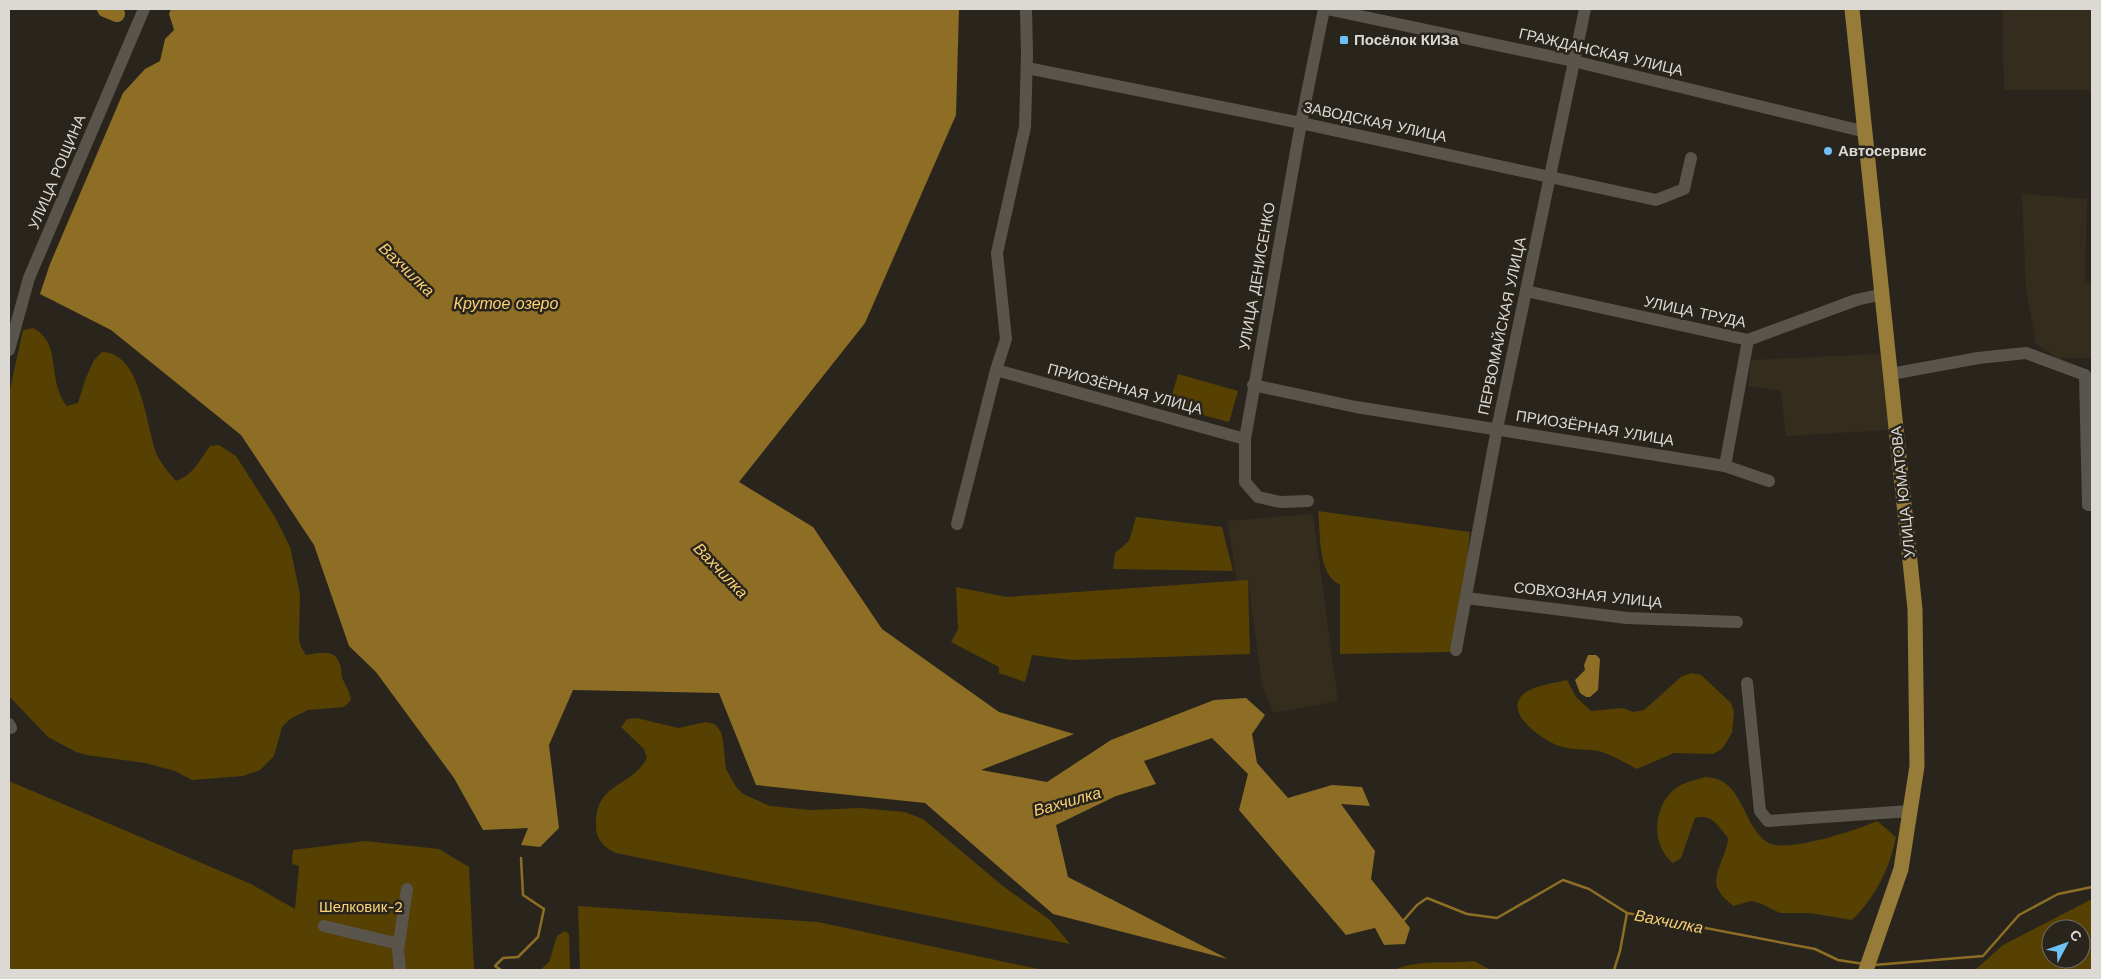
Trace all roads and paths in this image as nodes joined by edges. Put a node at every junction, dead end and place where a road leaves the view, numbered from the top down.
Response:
1 (144, 9) edge
2 (1026, 9) edge
3 (1326, 9) edge
4 (1585, 9) edge
5 (1852, 9) edge
6 (1573, 61) junction
7 (1027, 68) junction
8 (1301, 123) junction
9 (1866, 132) junction
10 (1691, 158) dead end
11 (1551, 176) junction
12 (1526, 291) junction
13 (1883, 294) junction
14 (10, 337) edge
15 (1748, 340) junction
16 (9, 350) edge
17 (996, 370) junction
18 (1891, 374) junction
19 (2088, 375) edge
20 (1253, 385) junction
21 (1497, 429) junction
22 (1245, 439) junction
23 (1725, 466) junction
24 (1769, 481) dead end
25 (1308, 501) dead end
26 (2092, 505) edge
27 (958, 524) dead end
28 (1466, 598) junction
29 (1737, 622) dead end
30 (1456, 650) dead end
31 (1747, 683) dead end
32 (1910, 811) junction
33 (407, 889) dead end
34 (324, 926) dead end
35 (399, 944) junction
36 (400, 970) edge
37 (1866, 970) edge

1 - 14 street, УЛИЦА РОЩИНА
2 - 7 street
3 - 6 street, ГРАЖДАНСКАЯ УЛИЦА
3 - 8 street, УЛИЦА ДЕНИСЕНКО
4 - 6 street, ПЕРВОМАЙСКАЯ УЛИЦА
5 - 9 main road, УЛИЦА ЮМАТОВА
6 - 9 street, ГРАЖДАНСКАЯ УЛИЦА
6 - 11 street, ПЕРВОМАЙСКАЯ УЛИЦА
7 - 8 street, ЗАВОДСКАЯ УЛИЦА
7 - 17 street
8 - 11 street, ЗАВОДСКАЯ УЛИЦА
8 - 20 street, УЛИЦА ДЕНИСЕНКО
9 - 13 main road, УЛИЦА ЮМАТОВА
10 - 11 street, ЗАВОДСКАЯ УЛИЦА
11 - 12 street, ПЕРВОМАЙСКАЯ УЛИЦА
12 - 15 street, УЛИЦА ТРУДА
12 - 21 street, ПЕРВОМАЙСКАЯ УЛИЦА
13 - 15 street, УЛИЦА ТРУДА
13 - 18 main road, УЛИЦА ЮМАТОВА
14 - 16 street, УЛИЦА РОЩИНА
15 - 23 street
17 - 22 street, ПРИОЗЁРНАЯ УЛИЦА
17 - 27 street
18 - 19 street
18 - 32 main road, УЛИЦА ЮМАТОВА
19 - 26 street
20 - 21 street, ПРИОЗЁРНАЯ УЛИЦА
20 - 22 street, УЛИЦА ДЕНИСЕНКО
21 - 23 street, ПРИОЗЁРНАЯ УЛИЦА
21 - 28 street, ПЕРВОМАЙСКАЯ УЛИЦА
22 - 25 street, УЛИЦА ДЕНИСЕНКО
23 - 24 street, ПРИОЗЁРНАЯ УЛИЦА
28 - 29 street, СОВХОЗНАЯ УЛИЦА
28 - 30 street, ПЕРВОМАЙСКАЯ УЛИЦА
31 - 32 street
32 - 37 main road, УЛИЦА ЮМАТОВА
33 - 35 street
34 - 35 street
35 - 36 street

